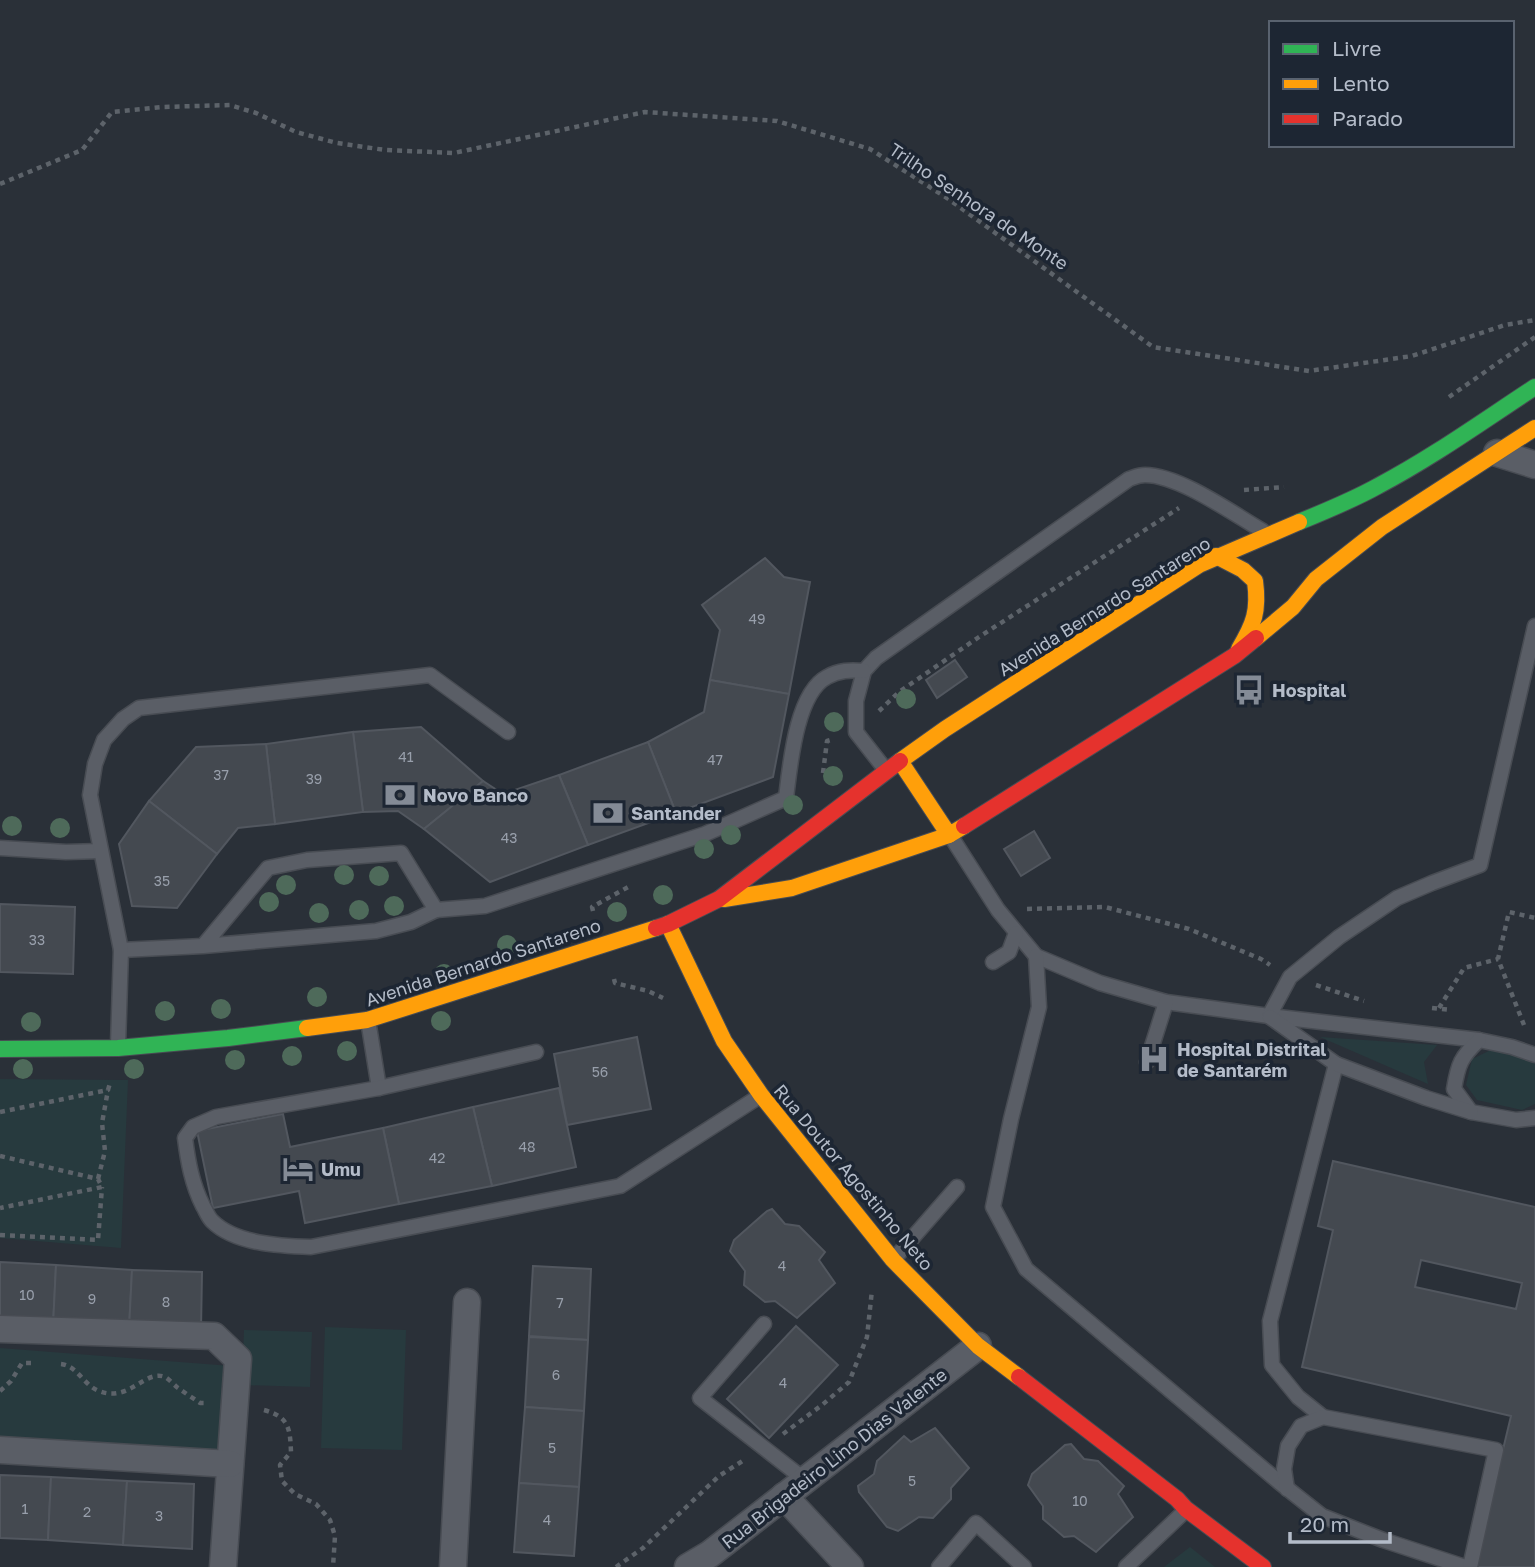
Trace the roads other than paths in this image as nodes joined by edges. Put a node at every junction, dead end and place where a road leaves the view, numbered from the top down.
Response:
1 (1535, 387) edge
2 (1535, 428) edge
3 (1497, 453) junction
4 (1535, 465) edge
5 (1270, 535) junction
6 (1216, 556) junction
7 (1535, 626) edge
8 (1234, 656) junction
9 (864, 671) junction
10 (508, 732) dead end
11 (900, 761) junction
12 (886, 771) junction
13 (949, 835) junction
14 (0, 848) edge
15 (101, 851) junction
16 (719, 899) junction
17 (436, 910) junction
18 (668, 924) junction
19 (1016, 933) junction
20 (203, 946) junction
21 (121, 950) junction
22 (1036, 956) junction
23 (993, 962) dead end
24 (1166, 1002) junction
25 (1269, 1016) junction
26 (368, 1020) junction
27 (1479, 1040) junction
28 (118, 1048) junction
29 (0, 1049) edge
30 (536, 1052) dead end
31 (1535, 1055) edge
32 (1147, 1062) dead end
33 (1336, 1064) junction
34 (379, 1088) junction
35 (761, 1095) junction
36 (1471, 1112) junction
37 (1535, 1118) edge
38 (957, 1187) dead end
39 (893, 1260) junction
40 (467, 1302) dead end
41 (764, 1324) dead end
42 (0, 1329) edge
43 (978, 1346) junction
44 (1323, 1417) junction
45 (0, 1450) edge
46 (230, 1464) junction
47 (794, 1488) junction
48 (1287, 1489) junction
49 (1186, 1509) junction
50 (707, 1562) edge
51 (223, 1567) edge
52 (453, 1567) edge
53 (850, 1567) edge
54 (939, 1567) edge
55 (1024, 1567) edge
56 (1126, 1567) edge
57 (1263, 1567) edge
58 (1468, 1567) edge

1 - 5 main road, Avenida Bernardo Santareno
2 - 3 main road, Avenida Bernardo Santareno
3 - 4 street
3 - 8 main road, Avenida Bernardo Santareno
5 - 6 main road, Avenida Bernardo Santareno
5 - 9 lane
6 - 8 main road
6 - 11 main road, Avenida Bernardo Santareno
7 - 25 lane
8 - 13 main road, Avenida Bernardo Santareno
9 - 12 lane
9 - 17 lane
10 - 15 lane
11 - 12 main road, Avenida Bernardo Santareno
11 - 13 main road
12 - 16 main road, Avenida Bernardo Santareno
13 - 16 main road, Avenida Bernardo Santareno
13 - 19 lane
14 - 15 lane
15 - 21 lane
16 - 18 main road, Avenida Bernardo Santareno
17 - 20 lane
17 - 20 lane
18 - 26 main road, Avenida Bernardo Santareno
18 - 35 main road, Rua Doutor Agostinho Neto
19 - 22 lane
19 - 23 lane
20 - 21 lane
21 - 28 lane
22 - 24 lane
22 - 48 lane
24 - 25 lane
24 - 32 lane
25 - 27 lane
25 - 33 lane
26 - 28 main road, Avenida Bernardo Santareno
26 - 34 lane
27 - 31 lane
27 - 36 lane
28 - 29 main road, Avenida Bernardo Santareno
30 - 34 lane
33 - 36 lane
33 - 44 lane
34 - 35 lane
35 - 39 main road, Rua Doutor Agostinho Neto
36 - 37 lane
38 - 39 lane
39 - 43 main road, Rua Doutor Agostinho Neto
40 - 52 street
41 - 47 lane
42 - 46 street
43 - 47 street, Rua Brigadeiro Lino Dias Valente
43 - 49 main road, Rua Doutor Agostinho Neto
44 - 48 lane
44 - 58 lane
45 - 46 street
46 - 51 street
47 - 50 street, Rua Brigadeiro Lino Dias Valente
47 - 53 street
48 - 58 lane
49 - 56 lane
49 - 57 main road, Rua Doutor Agostinho Neto
54 - 55 lane

